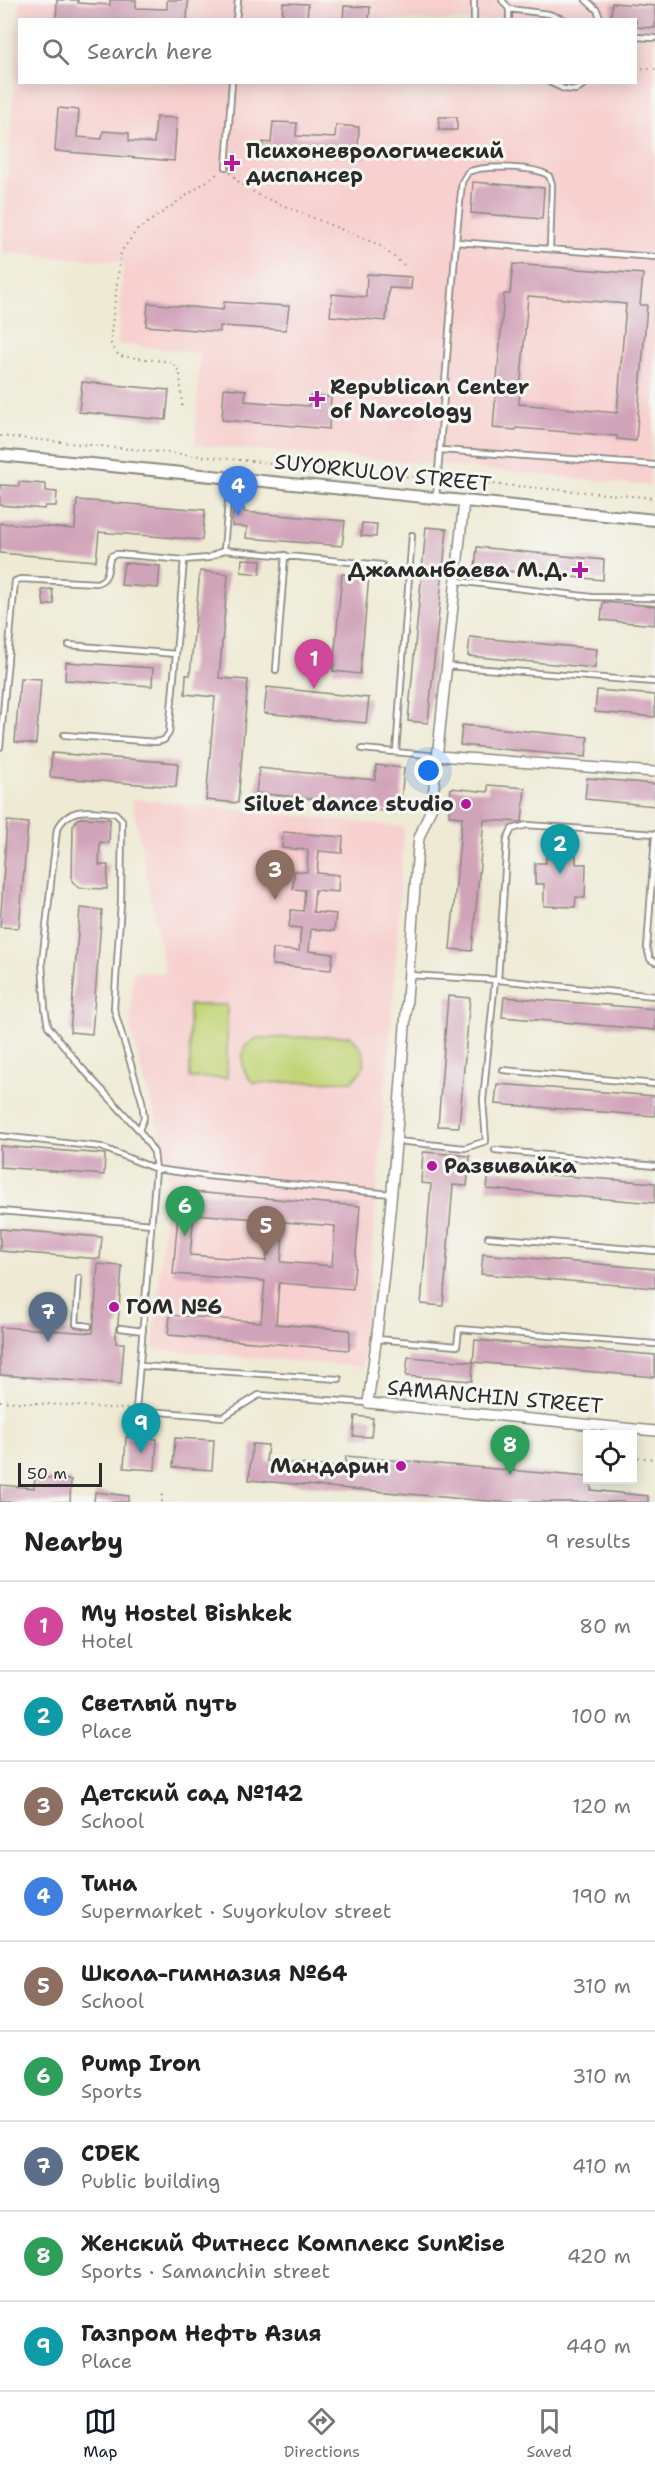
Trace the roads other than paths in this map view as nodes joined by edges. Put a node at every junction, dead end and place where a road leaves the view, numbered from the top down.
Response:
1 (238, 0) edge
2 (474, 0) edge
3 (502, 0) edge
4 (586, 0) edge
5 (509, 9) junction
6 (236, 18) edge
7 (474, 18) edge
8 (509, 18) edge
9 (560, 18) edge
10 (600, 18) edge
11 (637, 37) edge
12 (655, 38) edge
13 (232, 84) edge
14 (553, 84) edge
15 (584, 84) edge
16 (226, 167) road end
17 (456, 242) junction
18 (550, 249) junction
19 (655, 257) edge
20 (441, 450) junction
21 (0, 455) edge
22 (655, 465) edge
23 (230, 477) junction
24 (436, 498) junction
25 (464, 501) junction
26 (655, 520) edge
27 (412, 535) dead end
28 (224, 550) junction
29 (285, 555) junction
30 (184, 560) junction
31 (382, 565) dead end
32 (457, 581) junction
33 (655, 598) edge
34 (69, 645) dead end
35 (176, 654) junction
36 (447, 666) junction
37 (276, 670) dead end
38 (655, 682) edge
39 (64, 735) dead end
40 (0, 747) edge
41 (362, 749) dead end
42 (396, 752) junction
43 (438, 756) junction
44 (655, 772) edge
45 (655, 835) edge
46 (655, 962) edge
47 (408, 975) junction
48 (497, 980) junction
49 (655, 996) edge
50 (503, 1070) dead end
51 (655, 1084) edge
52 (139, 1130) junction
53 (0, 1137) edge
54 (395, 1141) junction
55 (495, 1150) dead end
56 (655, 1166) edge
57 (156, 1169) junction
58 (391, 1194) junction
59 (0, 1211) edge
60 (152, 1224) junction
61 (488, 1237) dead end
62 (655, 1251) edge
63 (80, 1278) dead end
64 (89, 1326) dead end
65 (120, 1328) dead end
66 (143, 1331) junction
67 (377, 1339) junction
68 (655, 1344) edge
69 (140, 1366) junction
70 (339, 1379) dead end
71 (368, 1403) junction
72 (655, 1431) edge

1 - 6 lane
2 - 7 lane
3 - 5 lane
4 - 10 lane
5 - 8 lane
5 - 9 lane
11 - 12 lane
13 - 16 lane
14 - 15 lane
17 - 18 lane
17 - 18 lane
17 - 20 lane
18 - 19 lane
20 - 22 lane
20 - 24 lane
21 - 23 street, SUYORKULOV STREET
23 - 24 street, SUYORKULOV STREET
23 - 28 lane
24 - 25 street, SUYORKULOV STREET
25 - 26 street, SUYORKULOV STREET
25 - 32 street
27 - 42 lane
28 - 29 lane
28 - 30 lane
29 - 31 lane
29 - 37 lane
30 - 35 lane
30 - 40 lane
32 - 33 lane
32 - 36 street
34 - 35 lane
35 - 39 lane
36 - 38 lane
36 - 43 street
41 - 42 lane
42 - 43 lane
43 - 44 street
43 - 47 street
45 - 46 lane
45 - 48 lane
47 - 48 lane
47 - 54 street
48 - 49 lane
48 - 54 lane
50 - 51 lane
52 - 52 lane
52 - 57 lane
53 - 57 lane
54 - 58 street
55 - 56 lane
57 - 58 lane
57 - 60 lane
58 - 67 street
59 - 60 lane
60 - 66 lane
61 - 62 lane
63 - 64 lane
65 - 66 lane
66 - 69 lane
67 - 68 lane
67 - 71 street
69 - 70 lane
69 - 71 lane
71 - 72 street, SAMANCHIN STREET

